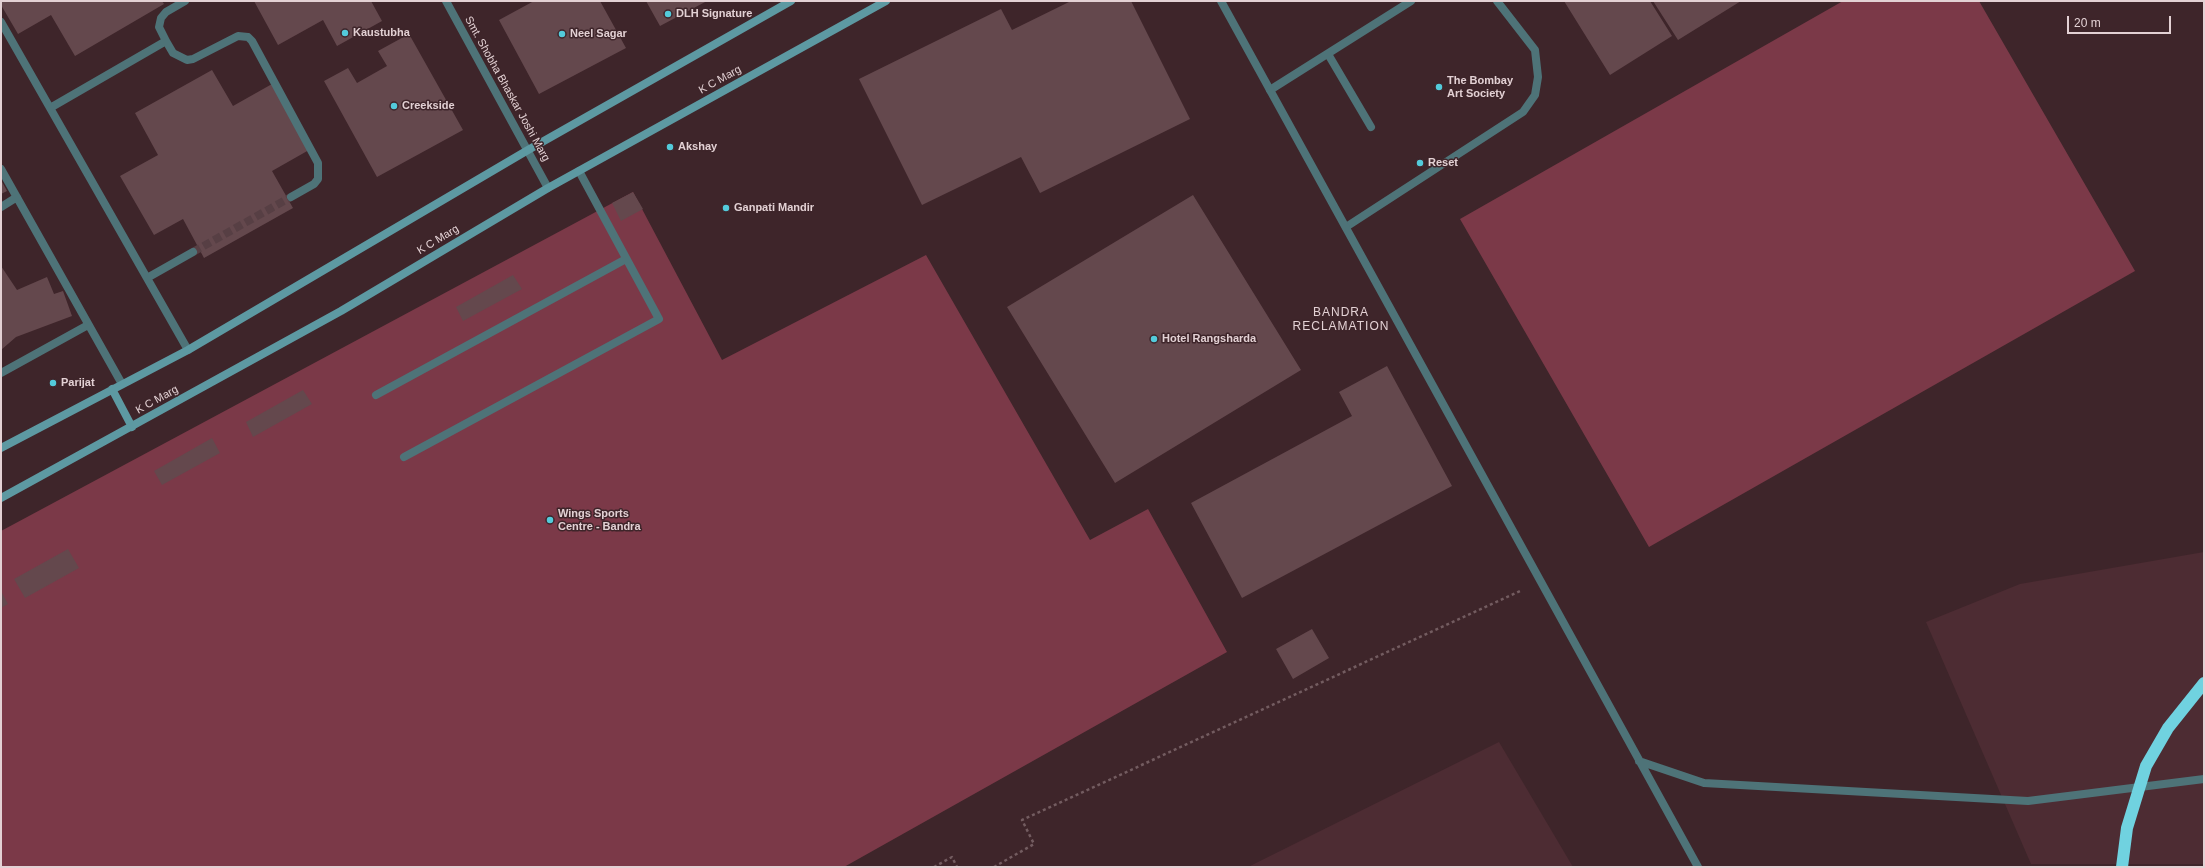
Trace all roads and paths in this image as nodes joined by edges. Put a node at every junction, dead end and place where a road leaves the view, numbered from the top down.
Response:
1 (185, 1) edge
2 (446, 1) edge
3 (791, 1) edge
4 (886, 1) edge
5 (1221, 1) edge
6 (1411, 1) edge
7 (1497, 1) edge
8 (872, 5) edge
9 (1, 22) edge
10 (166, 41) junction
11 (1328, 54) junction
12 (1270, 90) junction
13 (50, 108) junction
14 (1371, 126) dead end
15 (528, 150) junction
16 (1, 169) edge
17 (579, 171) junction
18 (548, 188) junction
19 (17, 197) junction
20 (291, 197) tunnel mouth
21 (1, 207) edge
22 (1346, 227) junction
23 (193, 252) tunnel mouth
24 (626, 259) junction
25 (147, 278) junction
26 (88, 325) junction
27 (188, 350) junction
28 (1, 373) edge
29 (122, 384) junction
30 (112, 389) junction
31 (376, 395) dead end
32 (132, 427) junction
33 (1, 448) edge
34 (404, 458) dead end
35 (1, 498) edge
36 (1541, 582) junction
37 (2204, 683) edge
38 (1639, 761) junction
39 (2204, 779) edge
40 (934, 867) edge
41 (957, 867) edge
42 (994, 867) edge
43 (1698, 867) edge
44 (2122, 867) edge

1 - 10 street
2 - 15 street, Smt. Shobha Bhaskar Joshi Marg
3 - 15 main road
4 - 8 main road, K C Marg
5 - 12 street
6 - 11 street
7 - 22 street
8 - 17 main road, K C Marg
9 - 13 street
10 - 13 street
10 - 20 street
11 - 12 street
11 - 14 street
12 - 22 street
13 - 25 street
15 - 18 street, Smt. Shobha Bhaskar Joshi Marg
15 - 27 main road
16 - 19 street
17 - 18 main road, K C Marg
17 - 24 street
18 - 32 main road, K C Marg
19 - 21 street
19 - 26 street
22 - 36 street
23 - 25 street
24 - 31 street
24 - 34 street
25 - 27 street
26 - 28 street
26 - 29 street
27 - 29 main road
29 - 30 main road
30 - 32 main road
30 - 33 main road
32 - 35 main road, K C Marg
36 - 38 street
36 - 42 path
37 - 44 highway, bridge
38 - 39 street
38 - 43 street
40 - 41 path

